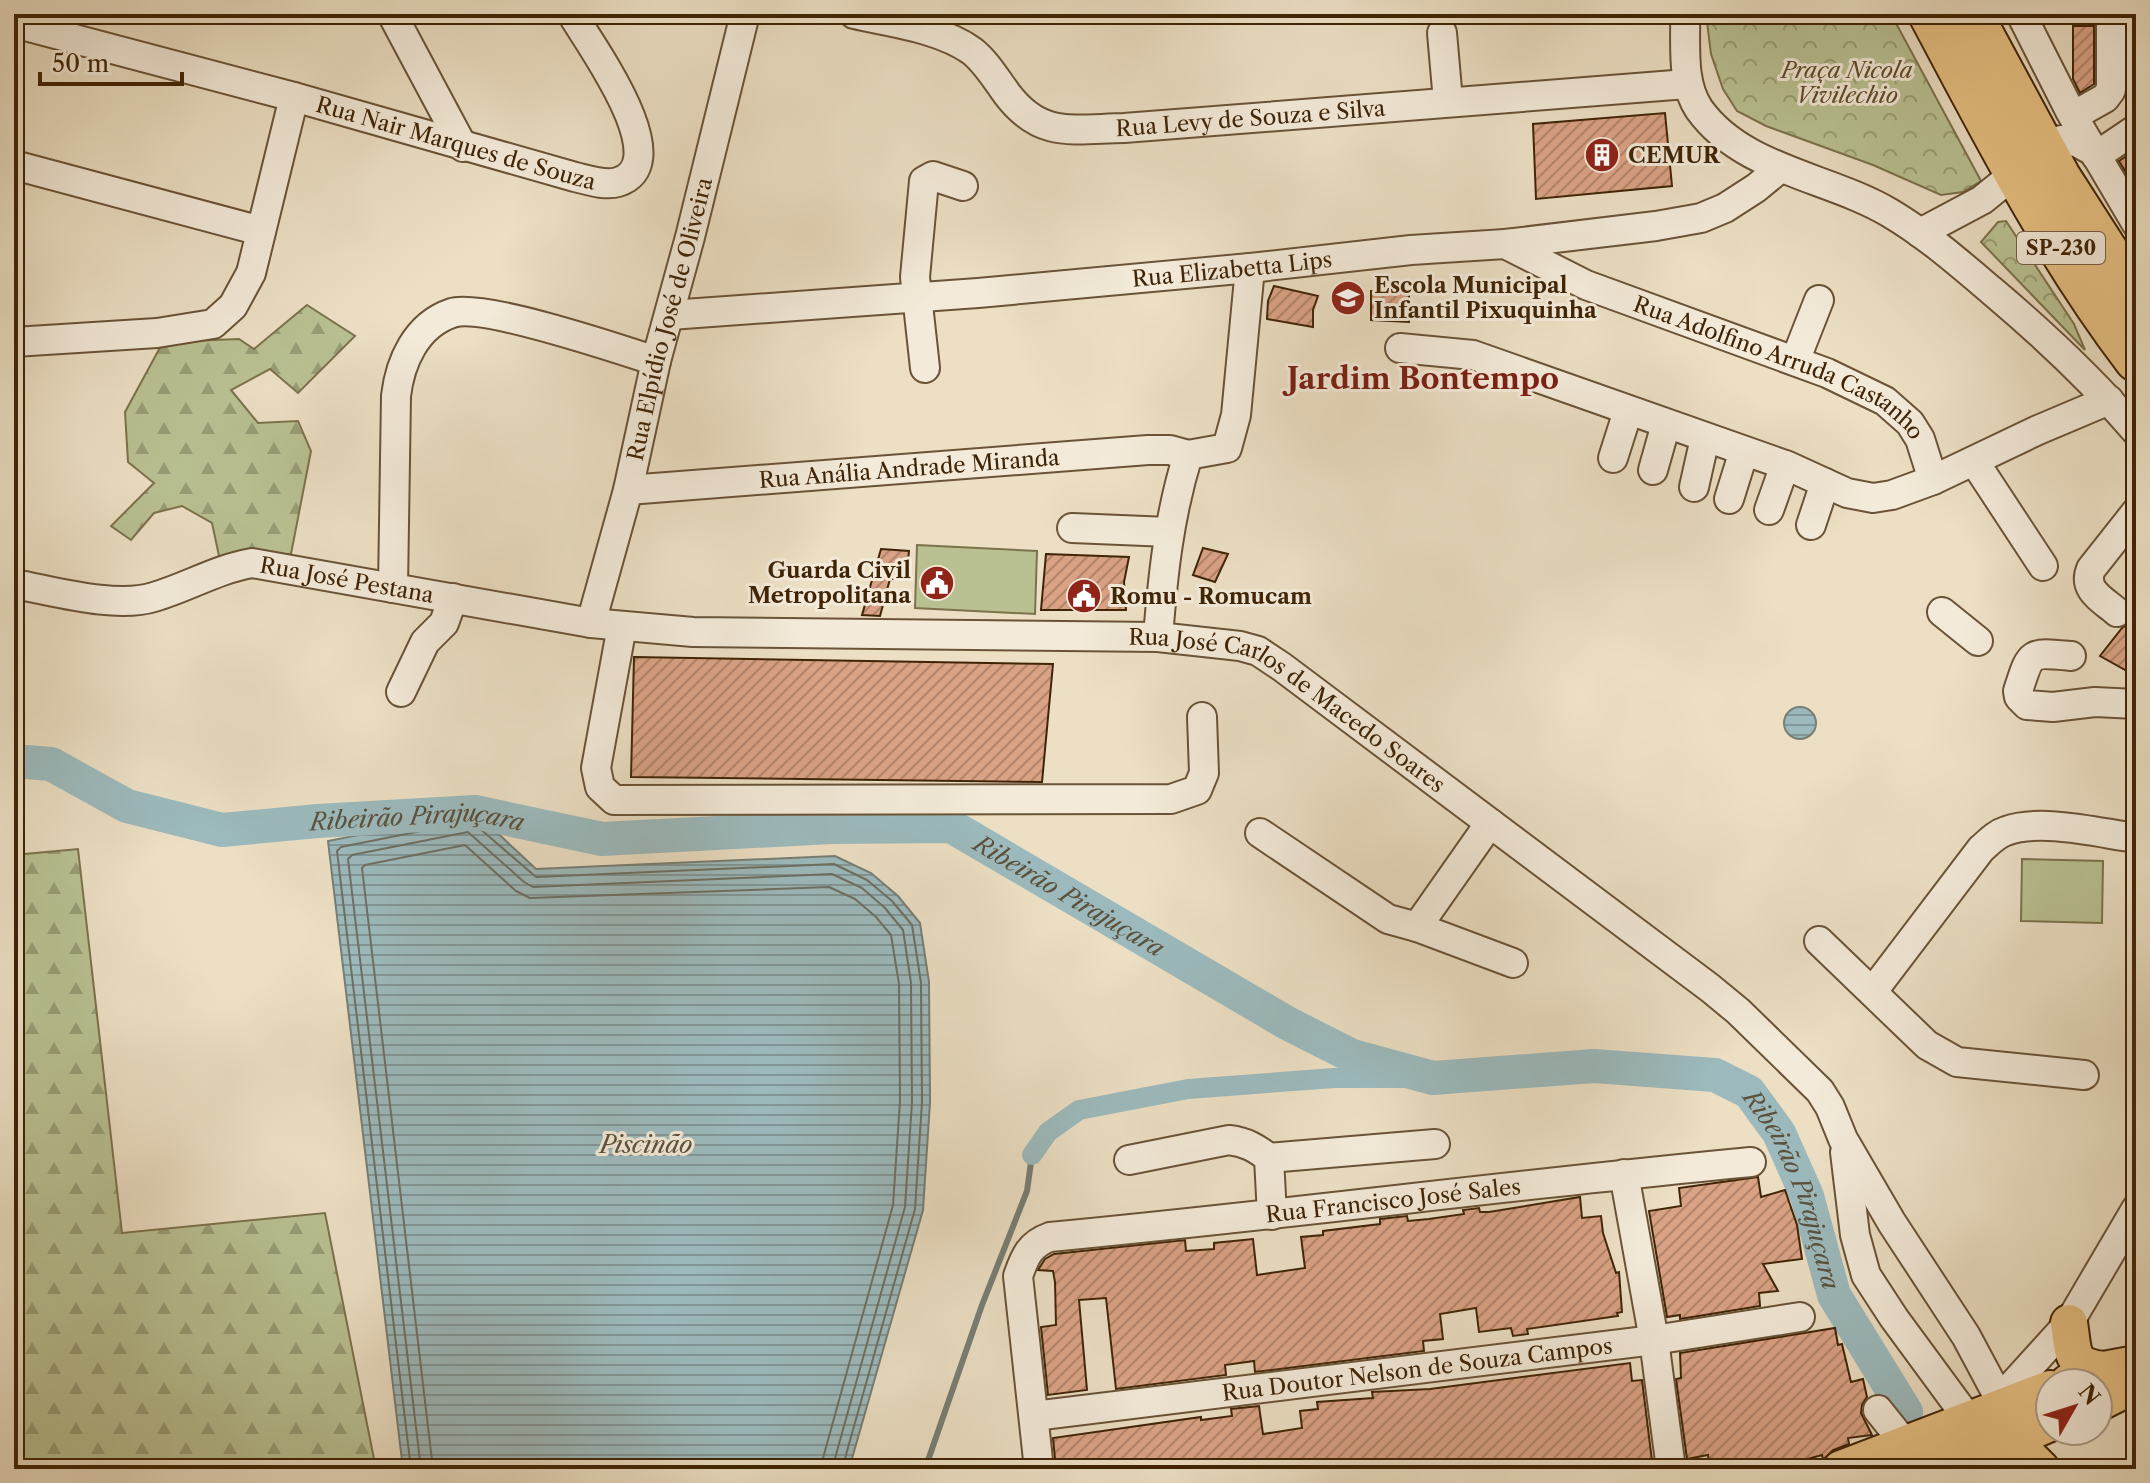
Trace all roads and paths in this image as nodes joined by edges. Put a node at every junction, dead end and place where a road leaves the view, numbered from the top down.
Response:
1 (392, 14) edge
2 (572, 14) edge
3 (745, 14) edge
4 (854, 14) edge
5 (1685, 14) edge
6 (1930, 14) edge
7 (1964, 14) edge
8 (1971, 14) edge
9 (2021, 14) edge
10 (2111, 14) edge
11 (14, 23) edge
12 (1442, 33) dead end
13 (1954, 58) junction
14 (1687, 84) junction
15 (294, 97) junction
16 (1448, 101) junction
17 (2073, 116) junction
18 (2136, 129) edge
19 (463, 147) junction
20 (2095, 153) junction
21 (2039, 160) junction
22 (14, 165) edge
23 (1779, 169) junction
24 (963, 186) dead end
25 (2133, 211) edge
26 (261, 231) junction
27 (1595, 233) junction
28 (1920, 233) junction
29 (1505, 244) junction
30 (1250, 268) junction
31 (1600, 290) junction
32 (915, 297) junction
33 (2136, 297) edge
34 (1819, 300) dead end
35 (670, 315) junction
36 (14, 342) edge
37 (1400, 348) dead end
38 (2136, 360) edge
39 (656, 361) junction
40 (1795, 361) junction
41 (925, 368) dead end
42 (2109, 400) junction
43 (1628, 411) junction
44 (1666, 424) junction
45 (2136, 431) edge
46 (1705, 438) junction
47 (1744, 451) junction
48 (1188, 455) junction
49 (1613, 458) dead end
50 (1974, 461) junction
51 (1785, 465) junction
52 (1653, 470) dead end
53 (1933, 480) junction
54 (1825, 483) junction
55 (1694, 487) dead end
56 (628, 490) junction
57 (1729, 499) dead end
58 (1769, 510) dead end
59 (2136, 512) edge
60 (1811, 525) dead end
61 (1072, 528) dead end
62 (1169, 532) junction
63 (2043, 566) dead end
64 (14, 584) edge
65 (393, 588) junction
66 (453, 598) junction
67 (1942, 612) dead end
68 (2117, 612) dead end
69 (591, 623) junction
70 (622, 626) junction
71 (1158, 637) junction
72 (1978, 641) dead end
73 (2071, 656) dead end
74 (401, 692) dead end
75 (2136, 704) edge
76 (1202, 717) dead end
77 (1490, 823) junction
78 (1260, 833) dead end
79 (2136, 838) edge
80 (1417, 927) junction
81 (1819, 941) dead end
82 (1513, 963) dead end
83 (1873, 991) junction
84 (2084, 1075) dead end
85 (1843, 1139) junction
86 (1435, 1144) dead end
87 (1269, 1158) junction
88 (1129, 1160) dead end
89 (1751, 1162) dead end
90 (1624, 1174) junction
91 (2136, 1209) edge
92 (1272, 1215) junction
93 (1892, 1223) junction
94 (1855, 1235) junction
95 (1800, 1317) dead end
96 (2069, 1323) junction
97 (1654, 1340) junction
98 (2119, 1380) edge
99 (2034, 1401) edge
100 (1878, 1410) dead end
101 (1034, 1416) junction
102 (1964, 1422) junction
103 (1982, 1442) edge
104 (1039, 1469) edge
105 (1671, 1469) edge
106 (1841, 1469) edge
107 (2041, 1469) edge

1 - 19 street
2 - 19 street, Rua Nair Marques de Souza
3 - 35 street, Rua Elpídio José de Oliveira
4 - 16 street, Rua Levy de Souza e Silva
5 - 14 street
6 - 13 highway, SP-230
7 - 13 highway
8 - 21 highway, SP-230
9 - 17 street
10 - 17 street
11 - 15 street, Rua Nair Marques de Souza
12 - 16 street
13 - 21 highway, SP-230
14 - 16 street, Rua Levy de Souza e Silva
14 - 23 street
15 - 19 street, Rua Nair Marques de Souza
15 - 26 street
17 - 20 street
18 - 20 street
20 - 21 street
20 - 25 street
21 - 28 street
21 - 33 highway, SP-230
21 - 38 highway, SP-230
22 - 26 street
23 - 27 street, Rua Elizabetta Lips
23 - 28 street
24 - 32 street
26 - 36 street
27 - 29 street, Rua Elizabetta Lips
27 - 31 street
28 - 42 street
29 - 30 street, Rua Elizabetta Lips
29 - 31 street, Rua Adolfino Arruda Castanho
30 - 32 street, Rua Elizabetta Lips
30 - 48 street, Rua Anália Andrade Miranda
31 - 40 street, Rua Adolfino Arruda Castanho
32 - 35 street, Rua Elizabetta Lips
32 - 41 street
34 - 40 street
35 - 39 street, Rua Elpídio José de Oliveira
37 - 43 street
39 - 56 street, Rua Elpídio José de Oliveira
39 - 65 street
40 - 53 street, Rua Adolfino Arruda Castanho
42 - 45 street
42 - 50 street
43 - 44 street
43 - 49 street
44 - 46 street
44 - 52 street
46 - 47 street
46 - 55 street
47 - 51 street
47 - 57 street
48 - 56 street, Rua Anália Andrade Miranda
48 - 62 street
50 - 53 street
50 - 63 street
51 - 54 street
51 - 58 street
53 - 54 street
54 - 60 street
56 - 69 street, Rua Elpídio José de Oliveira
59 - 68 street
61 - 62 street
62 - 71 street
64 - 65 street, Rua José Pestana
65 - 66 street, Rua José Pestana
66 - 69 street, Rua José Pestana
66 - 74 street
67 - 72 street
69 - 70 street, Rua José Carlos de Macedo Soares
70 - 71 street, Rua José Carlos de Macedo Soares
70 - 76 street
71 - 77 street, Rua José Carlos de Macedo Soares
73 - 75 street
77 - 80 street
77 - 85 street, Rua José Carlos de Macedo Soares
78 - 80 street
79 - 83 street
80 - 82 street
81 - 83 street
83 - 84 street
85 - 93 street, Rua José Carlos de Macedo Soares
85 - 94 street, Rua José Carlos de Macedo Soares
86 - 87 street
87 - 88 street
87 - 92 street
89 - 90 street, Rua Francisco José Sales
90 - 92 street, Rua Francisco José Sales
90 - 97 street
91 - 96 street
92 - 101 street, Rua Francisco José Sales
93 - 94 street
93 - 103 street, Rua José Carlos de Macedo Soares
94 - 102 street, Rua José Carlos de Macedo Soares
95 - 97 street, Rua Doutor Nelson de Souza Campos
96 - 98 main road
96 - 103 street
97 - 101 street, Rua Doutor Nelson de Souza Campos
97 - 105 street
99 - 103 main road
100 - 103 street
101 - 104 street
102 - 103 main road
102 - 103 main road
102 - 103 main road
103 - 106 main road
103 - 107 main road

